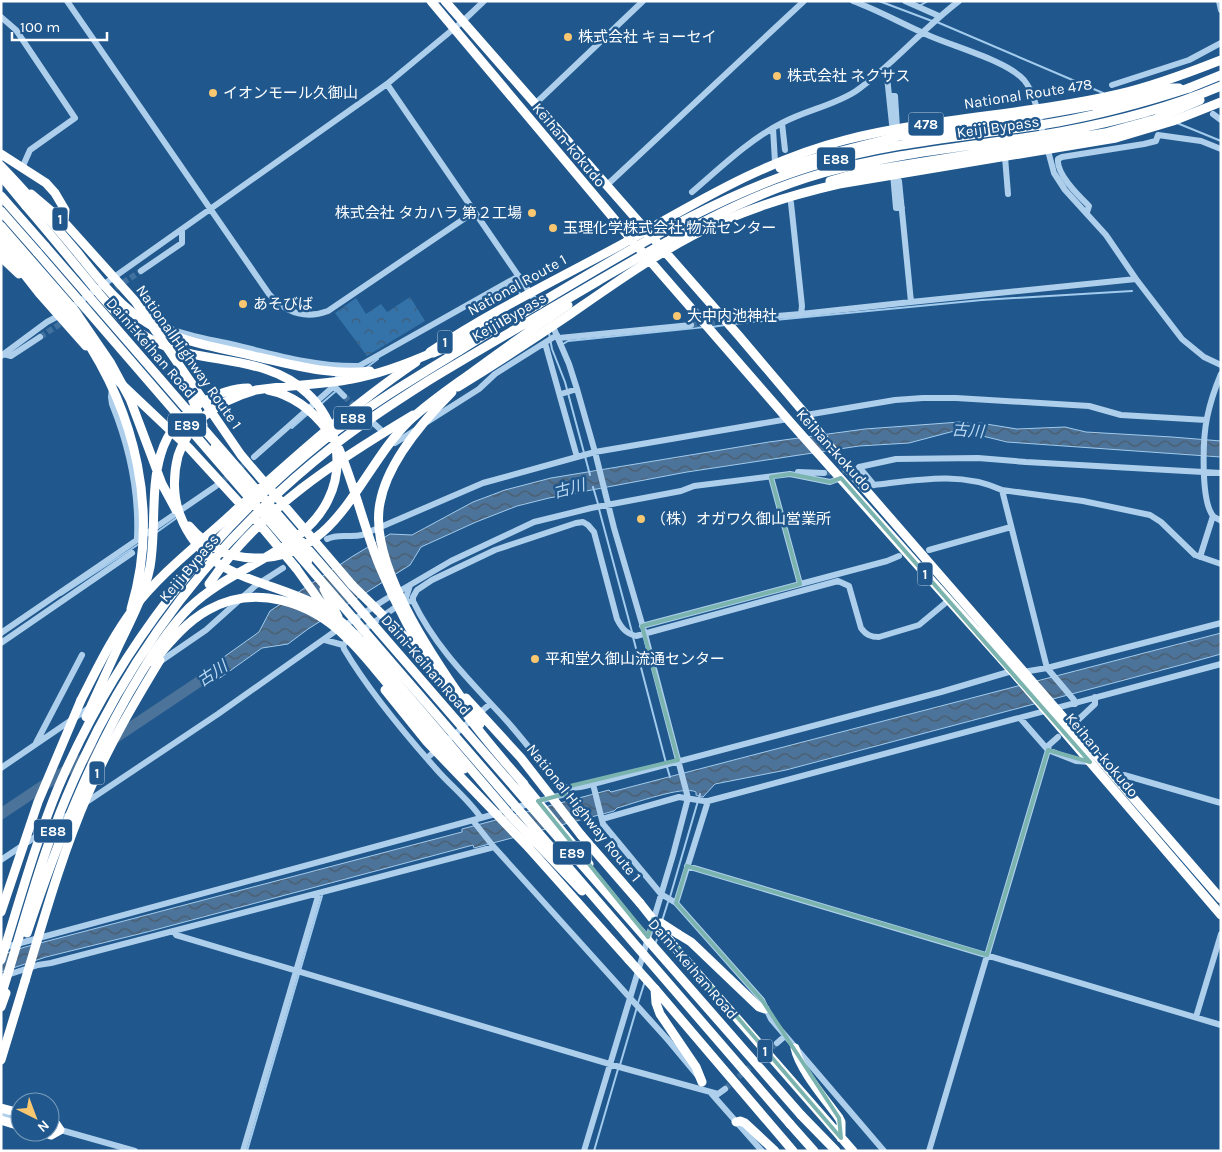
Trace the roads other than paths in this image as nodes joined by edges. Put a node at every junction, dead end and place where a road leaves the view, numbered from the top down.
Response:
1 (67, 1) edge
2 (431, 1) edge
3 (445, 1) edge
4 (484, 1) edge
5 (643, 1) edge
6 (804, 1) edge
7 (853, 1) edge
8 (905, 1) edge
9 (959, 1) edge
10 (1219, 1) edge
11 (1221, 10) edge
12 (1, 16) edge
13 (939, 16) junction
14 (463, 21) junction
15 (454, 29) junction
16 (922, 32) junction
17 (1221, 43) edge
18 (1221, 60) edge
19 (886, 67) junction
20 (1221, 75) edge
21 (388, 84) junction
22 (1112, 85) dead end
23 (1221, 86) edge
24 (1151, 88) dead end
25 (1189, 88) junction
26 (1221, 90) edge
27 (1221, 102) edge
28 (535, 104) junction
29 (1197, 107) dead end
30 (1036, 109) junction
31 (1213, 114) dead end
32 (1221, 120) edge
33 (782, 123) junction
34 (894, 126) junction
35 (773, 128) junction
36 (1221, 149) edge
37 (785, 150) dead end
38 (1048, 150) junction
39 (1, 154) edge
40 (1005, 157) junction
41 (778, 165) junction
42 (1, 166) edge
43 (22, 168) junction
44 (1, 176) edge
45 (896, 178) junction
46 (606, 185) junction
47 (692, 192) dead end
48 (1008, 194) dead end
49 (1, 196) edge
50 (793, 199) junction
51 (211, 209) junction
52 (1, 211) edge
53 (474, 212) junction
54 (1087, 212) junction
55 (64, 222) junction
56 (1, 226) edge
57 (182, 230) junction
58 (646, 230) junction
59 (1, 238) edge
60 (631, 239) junction
61 (1, 244) edge
62 (665, 252) junction
63 (648, 256) junction
64 (1, 257) edge
65 (141, 271) tunnel mouth
66 (519, 276) junction
67 (115, 277) junction
68 (1136, 279) junction
69 (530, 292) junction
70 (39, 293) junction
71 (135, 301) junction
72 (912, 302) junction
73 (801, 314) junction
74 (697, 315) junction
75 (59, 316) junction
76 (513, 319) junction
77 (739, 319) tunnel mouth
78 (691, 325) tunnel mouth
79 (553, 326) junction
80 (671, 327) junction
81 (40, 337) tunnel mouth
82 (558, 337) junction
83 (546, 343) junction
84 (436, 351) junction
85 (172, 354) junction
86 (2, 355) edge
87 (485, 363) junction
88 (1221, 364) edge
89 (339, 366) junction
90 (1221, 374) edge
91 (114, 377) junction
92 (334, 386) junction
93 (578, 389) junction
94 (561, 394) junction
95 (344, 396) tunnel mouth
96 (807, 417) junction
97 (369, 419) dead end
98 (790, 421) junction
99 (1206, 422) junction
100 (381, 430) dead end
101 (393, 440) dead end
102 (596, 453) junction
103 (254, 457) tunnel mouth
104 (577, 457) junction
105 (900, 459) junction
106 (862, 468) tunnel mouth
107 (1203, 470) junction
108 (824, 473) tunnel mouth
109 (1221, 473) edge
110 (790, 474) junction
111 (771, 477) junction
112 (841, 478) junction
113 (265, 484) junction
114 (874, 484) junction
115 (216, 486) tunnel mouth
116 (1002, 490) junction
117 (256, 496) junction
118 (872, 497) junction
119 (608, 503) junction
120 (282, 504) junction
121 (242, 505) junction
122 (271, 514) junction
123 (1214, 516) junction
124 (1221, 521) edge
125 (260, 525) junction
126 (1011, 527) junction
127 (137, 538) junction
128 (327, 540) dead end
129 (928, 550) dead end
130 (132, 552) dead end
131 (112, 556) junction
132 (899, 556) dead end
133 (1200, 557) junction
134 (117, 563) junction
135 (1221, 564) edge
136 (283, 568) dead end
137 (800, 584) junction
138 (410, 585) junction
139 (949, 600) junction
140 (405, 601) junction
141 (413, 601) junction
142 (23, 618) junction
143 (1221, 623) edge
144 (28, 624) junction
145 (642, 626) junction
146 (1, 633) edge
147 (645, 634) junction
148 (325, 640) junction
149 (1, 642) edge
150 (343, 645) junction
151 (117, 649) junction
152 (82, 655) dead end
153 (1221, 664) edge
154 (368, 667) junction
155 (1048, 669) junction
156 (1012, 670) junction
157 (1023, 675) junction
158 (1094, 697) junction
159 (1074, 702) junction
160 (490, 704) junction
161 (121, 707) junction
162 (1049, 708) junction
163 (1020, 718) junction
164 (1078, 720) dead end
165 (1058, 737) dead end
166 (36, 744) junction
167 (1048, 750) junction
168 (427, 758) junction
169 (678, 760) junction
170 (1090, 762) junction
171 (1, 768) edge
172 (1118, 780) junction
173 (524, 784) junction
174 (593, 784) junction
175 (566, 787) junction
176 (58, 790) junction
177 (688, 796) junction
178 (706, 801) junction
179 (1221, 803) edge
180 (510, 815) junction
181 (602, 818) junction
182 (476, 820) junction
183 (493, 847) junction
184 (1, 860) edge
185 (687, 866) junction
186 (319, 893) junction
187 (663, 895) junction
188 (1221, 899) edge
189 (675, 902) junction
190 (643, 906) junction
191 (1, 912) edge
192 (1221, 915) edge
193 (174, 931) junction
194 (1221, 934) edge
195 (1, 949) edge
196 (987, 955) junction
197 (663, 956) junction
198 (1, 960) edge
199 (653, 966) junction
200 (297, 971) junction
201 (1, 977) edge
202 (655, 988) junction
203 (1, 996) edge
204 (631, 999) junction
205 (1, 1007) edge
206 (765, 1009) junction
207 (1196, 1018) junction
208 (1221, 1025) edge
209 (785, 1036) junction
210 (777, 1043) tunnel mouth
211 (795, 1048) junction
212 (1, 1060) edge
213 (613, 1065) junction
214 (702, 1082) junction
215 (710, 1092) junction
216 (720, 1103) junction
217 (800, 1115) junction
218 (736, 1122) junction
219 (60, 1130) edge
220 (841, 1138) junction
221 (135, 1151) edge
222 (243, 1151) edge
223 (584, 1151) edge
224 (762, 1151) edge
225 (775, 1151) edge
226 (793, 1151) edge
227 (812, 1151) edge
228 (831, 1151) edge
229 (836, 1151) edge
230 (853, 1151) edge
231 (884, 1151) edge
232 (929, 1151) edge

1 - 51 street
2 - 15 highway, Keihan-kokudo / 1
3 - 14 highway, Keihan-kokudo / 1
4 - 14 street
5 - 28 street
6 - 46 street
7 - 16 street
8 - 13 street
9 - 13 street
10 - 11 street
12 - 43 street
13 - 16 street
14 - 15 street
14 - 28 highway, Keihan-kokudo / 1
15 - 21 street
15 - 60 highway, Keihan-kokudo / 1
16 - 19 street
16 - 30 street
17 - 22 street
18 - 30 highway, National Route 478 / 478
19 - 33 street
19 - 34 street
20 - 25 highway, Keiji Bypass / E88
21 - 51 street
21 - 53 street
23 - 63 highway, Keiji Bypass / E88, bridge
24 - 29 street
25 - 41 highway, bridge
25 - 76 highway, Keiji Bypass / E88, bridge
26 - 50 highway, bridge
27 - 38 highway
28 - 46 highway, Keihan-kokudo / 1
30 - 34 highway, National Route 478 / 478
30 - 38 street
31 - 32 street
33 - 35 street
33 - 37 street
34 - 41 highway, National Route 478 / 478
35 - 41 street
35 - 47 street
36 - 54 street
38 - 40 highway
38 - 54 street
39 - 43 highway
40 - 45 highway
40 - 48 street
41 - 58 highway
42 - 55 highway, National Highway Route 1 / 1
42 - 84 highway, bridge
43 - 55 highway
44 - 161 highway, bridge
45 - 50 highway
45 - 72 street
46 - 58 highway, Keihan-kokudo / 1
49 - 197 highway, Daini-Keihan Road / E89, bridge
50 - 62 highway
50 - 73 street
51 - 53 street
51 - 57 street
52 - 199 highway, Daini-Keihan Road / E89, bridge
53 - 66 street
54 - 68 street
55 - 67 highway, National Highway Route 1 / 1
56 - 87 highway, bridge
57 - 65 street
57 - 67 street
58 - 60 highway, National Route 1 / 1
58 - 62 highway, Keihan-kokudo / 1
59 - 151 highway, bridge
60 - 63 highway, Keihan-kokudo / 1
60 - 69 highway, National Route 1 / 1
61 - 70 highway
62 - 63 highway, 1
62 - 96 highway, Keihan-kokudo / 1
63 - 74 highway, Keihan-kokudo / 1
63 - 79 highway, 1
63 - 87 highway, bridge
63 - 203 highway, Keiji Bypass / E88, bridge
64 - 70 highway
66 - 69 street
66 - 89 street
67 - 71 highway, National Highway Route 1 / 1
67 - 75 street
68 - 72 street
68 - 88 street
69 - 79 street
69 - 113 highway, National Route 1 / 1
70 - 75 highway
71 - 85 highway, National Highway Route 1 / 1
71 - 89 street
72 - 73 street
73 - 77 street
74 - 80 street
74 - 98 highway, Keihan-kokudo / 1
75 - 86 street
75 - 91 highway
76 - 84 highway, bridge
76 - 117 highway, Keiji Bypass / E88, bridge
78 - 80 street
79 - 82 street
79 - 120 highway, 1
80 - 82 street
81 - 86 street
82 - 83 street
82 - 93 street
83 - 94 street
83 - 101 street
84 - 180 highway, bridge
85 - 113 highway, National Highway Route 1 / 1
85 - 117 highway
87 - 173 highway, bridge
89 - 92 street
90 - 99 street
91 - 121 highway
91 - 127 street
92 - 95 street
92 - 103 street
93 - 94 street
93 - 102 street
94 - 104 street
96 - 99 street
96 - 118 highway, Keihan-kokudo / 1
97 - 100 street
98 - 102 street
98 - 112 highway, Keihan-kokudo / 1
99 - 107 street
102 - 104 street
102 - 119 street
104 - 128 street
105 - 106 street
105 - 107 street
105 - 114 street
107 - 109 street
107 - 123 street
108 - 110 street
110 - 111 street
110 - 112 street
111 - 119 street
111 - 137 street
112 - 139 highway, Keihan-kokudo / 1
113 - 117 highway, 1
113 - 120 highway, National Highway Route 1 / 1
113 - 122 highway
114 - 116 street
114 - 118 street
115 - 127 street
116 - 126 street
116 - 133 street
117 - 121 highway, 1
117 - 125 highway
117 - 176 highway, Keiji Bypass / E88, bridge
118 - 157 highway, Keihan-kokudo / 1
119 - 138 street
119 - 145 street
120 - 122 highway, 1
120 - 190 highway, National Highway Route 1 / 1, bridge
121 - 125 highway
121 - 191 highway, 1, bridge
122 - 125 highway, 1
122 - 154 highway, bridge
123 - 124 street
123 - 133 street
125 - 154 highway, bridge
125 - 212 highway, 1, bridge
126 - 129 street
126 - 155 street
127 - 131 street
130 - 134 street
131 - 134 street
131 - 142 street
132 - 137 street
133 - 135 street
134 - 144 street
136 - 166 street
137 - 145 street
138 - 140 street
138 - 148 street
139 - 147 street
139 - 156 highway, Keihan-kokudo / 1
140 - 141 street
140 - 150 street
141 - 147 street
141 - 160 street
142 - 144 street
142 - 146 street
143 - 155 street
144 - 149 street
145 - 147 street
147 - 169 street
148 - 150 street
148 - 184 street
150 - 168 street
151 - 173 highway, bridge
151 - 176 highway, bridge
152 - 166 street
153 - 158 street
154 - 202 highway, bridge
155 - 157 street
155 - 159 street
156 - 157 highway, Keihan-kokudo / 1
156 - 169 street
157 - 162 highway, Keihan-kokudo / 1
158 - 159 street
158 - 164 street
159 - 162 street
160 - 168 street
160 - 175 street
161 - 180 highway, bridge
161 - 205 highway, bridge
162 - 163 street
162 - 170 highway, Keihan-kokudo / 1
162 - 172 highway, Keihan-kokudo / 1
163 - 167 street
163 - 178 street
165 - 167 street
166 - 171 street
167 - 170 street
167 - 196 street
168 - 182 street
169 - 174 street
169 - 177 street
170 - 192 highway, Keihan-kokudo / 1
172 - 179 street
172 - 188 highway, Keihan-kokudo / 1
173 - 197 highway, bridge
174 - 175 street
174 - 181 street
175 - 182 street
176 - 198 highway, Keiji Bypass / E88, bridge
177 - 178 street
177 - 181 street
177 - 187 street
178 - 185 street
180 - 199 highway, bridge
181 - 187 street
182 - 183 street
182 - 195 street
183 - 186 street
183 - 204 street
185 - 189 street
185 - 196 street
186 - 193 street
186 - 200 street
187 - 189 street
187 - 204 street
189 - 206 street
190 - 206 highway, bridge
190 - 220 highway, National Highway Route 1 / 1, bridge
193 - 200 street
193 - 201 street
194 - 207 street
196 - 207 street
196 - 232 street
197 - 217 highway, Daini-Keihan Road / E89, bridge
199 - 227 highway, Daini-Keihan Road / E89, bridge
200 - 213 street
200 - 222 street
202 - 214 highway
202 - 226 highway
204 - 213 street
204 - 214 street
206 - 209 street
207 - 208 street
209 - 210 street
209 - 211 street
211 - 220 highway
211 - 231 street
213 - 215 street
213 - 223 street
214 - 215 street
215 - 216 street
215 - 216 street
216 - 218 street
217 - 228 highway, Daini-Keihan Road / E89
217 - 229 highway
218 - 224 street
218 - 225 highway
219 - 221 street
220 - 230 highway, National Highway Route 1 / 1

